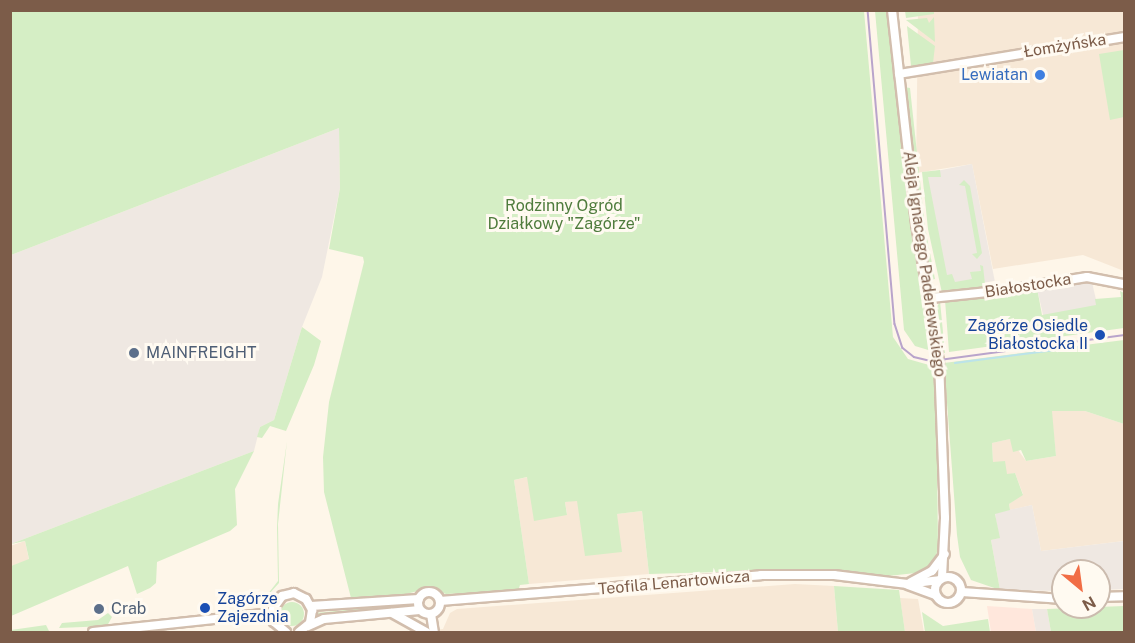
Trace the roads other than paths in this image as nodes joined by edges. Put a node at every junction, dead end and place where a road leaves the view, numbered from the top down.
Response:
1 (892, 10) edge
2 (1125, 37) edge
3 (899, 74) junction
4 (1125, 284) edge
5 (931, 298) junction
6 (946, 554) junction
7 (951, 577) junction
8 (941, 579) junction
9 (907, 584) junction
10 (962, 592) junction
11 (935, 595) junction
12 (1051, 598) edge
13 (419, 599) junction
14 (440, 601) junction
15 (311, 606) junction
16 (420, 610) junction
17 (390, 612) junction
18 (272, 613) junction
19 (431, 614) junction
20 (308, 626) junction
21 (93, 633) edge
22 (286, 633) edge
23 (299, 633) edge
24 (426, 633) edge
25 (434, 633) edge

1 - 3 street, Aleja Ignacego Paderewskiego
2 - 3 street, Łomżyńska
3 - 5 street, Aleja Ignacego Paderewskiego
4 - 5 street, Białostocka
5 - 6 street, Aleja Ignacego Paderewskiego
6 - 7 street, Aleja Ignacego Paderewskiego
6 - 8 street, Aleja Ignacego Paderewskiego
6 - 9 street
7 - 8 street
7 - 10 street
8 - 9 street, Teofila Lenartowicza
8 - 11 street
9 - 11 street, Teofila Lenartowicza
9 - 14 street, Teofila Lenartowicza
10 - 11 street
10 - 12 street
13 - 14 street
13 - 15 street
13 - 16 street
14 - 19 street
15 - 18 street
15 - 20 street
16 - 17 street
16 - 19 street
17 - 20 street
17 - 24 street
18 - 21 street
18 - 22 street
19 - 25 street
20 - 23 street

